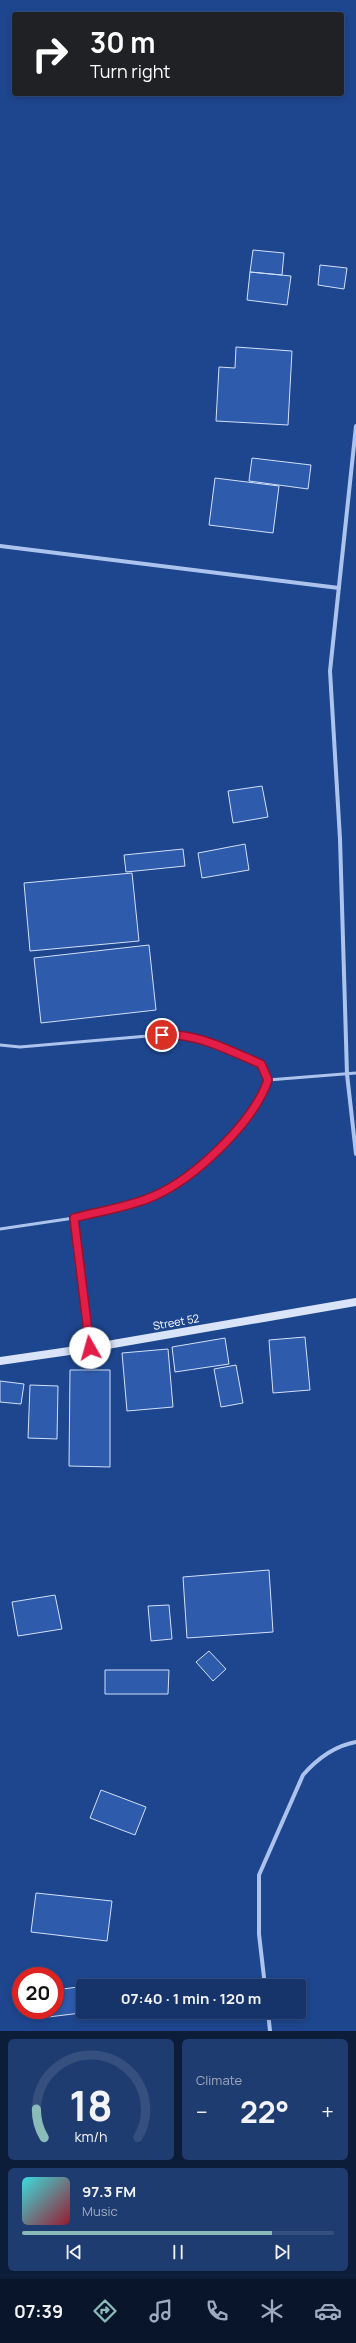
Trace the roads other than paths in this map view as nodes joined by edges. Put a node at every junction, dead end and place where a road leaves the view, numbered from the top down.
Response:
1 (356, 426) edge
2 (0, 546) edge
3 (339, 588) junction
4 (0, 1045) edge
5 (356, 1073) edge
6 (347, 1074) junction
7 (268, 1080) junction
8 (356, 1154) edge
9 (74, 1218) junction
10 (0, 1229) edge
11 (356, 1302) edge
12 (90, 1348) junction
13 (0, 1361) edge
14 (356, 1742) edge
15 (264, 1979) edge
16 (269, 2019) edge
17 (270, 2031) edge

1 - 3 street
2 - 3 street
3 - 6 street
4 - 7 lane
5 - 6 lane
6 - 7 lane
6 - 8 street
7 - 9 lane
9 - 10 lane
9 - 12 lane
11 - 12 street, Street 52
12 - 13 street, Street 52
14 - 15 street
16 - 17 street

